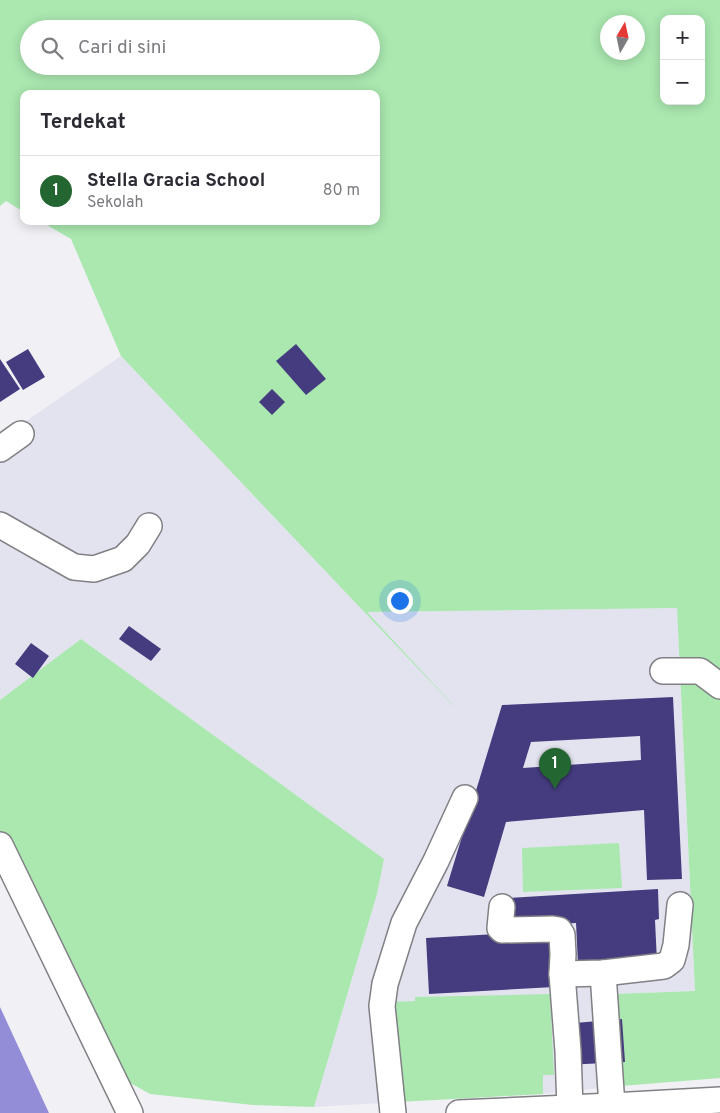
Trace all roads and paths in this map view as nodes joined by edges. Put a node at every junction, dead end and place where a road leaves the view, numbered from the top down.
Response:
1 (21, 434) dead end
2 (0, 449) edge
3 (0, 526) edge
4 (149, 526) dead end
5 (663, 671) dead end
6 (720, 686) edge
7 (465, 798) dead end
8 (0, 845) edge
9 (680, 905) dead end
10 (502, 907) dead end
11 (603, 973) junction
12 (562, 974) junction
13 (720, 1100) edge
14 (612, 1106) junction
15 (570, 1108) junction
16 (130, 1113) edge
17 (393, 1113) edge
18 (459, 1113) edge

1 - 2 street
3 - 4 street
5 - 6 street
7 - 17 street
8 - 16 street
9 - 11 street
10 - 12 street
11 - 12 street
11 - 14 street
12 - 15 street
13 - 14 street
14 - 15 street
15 - 18 street

